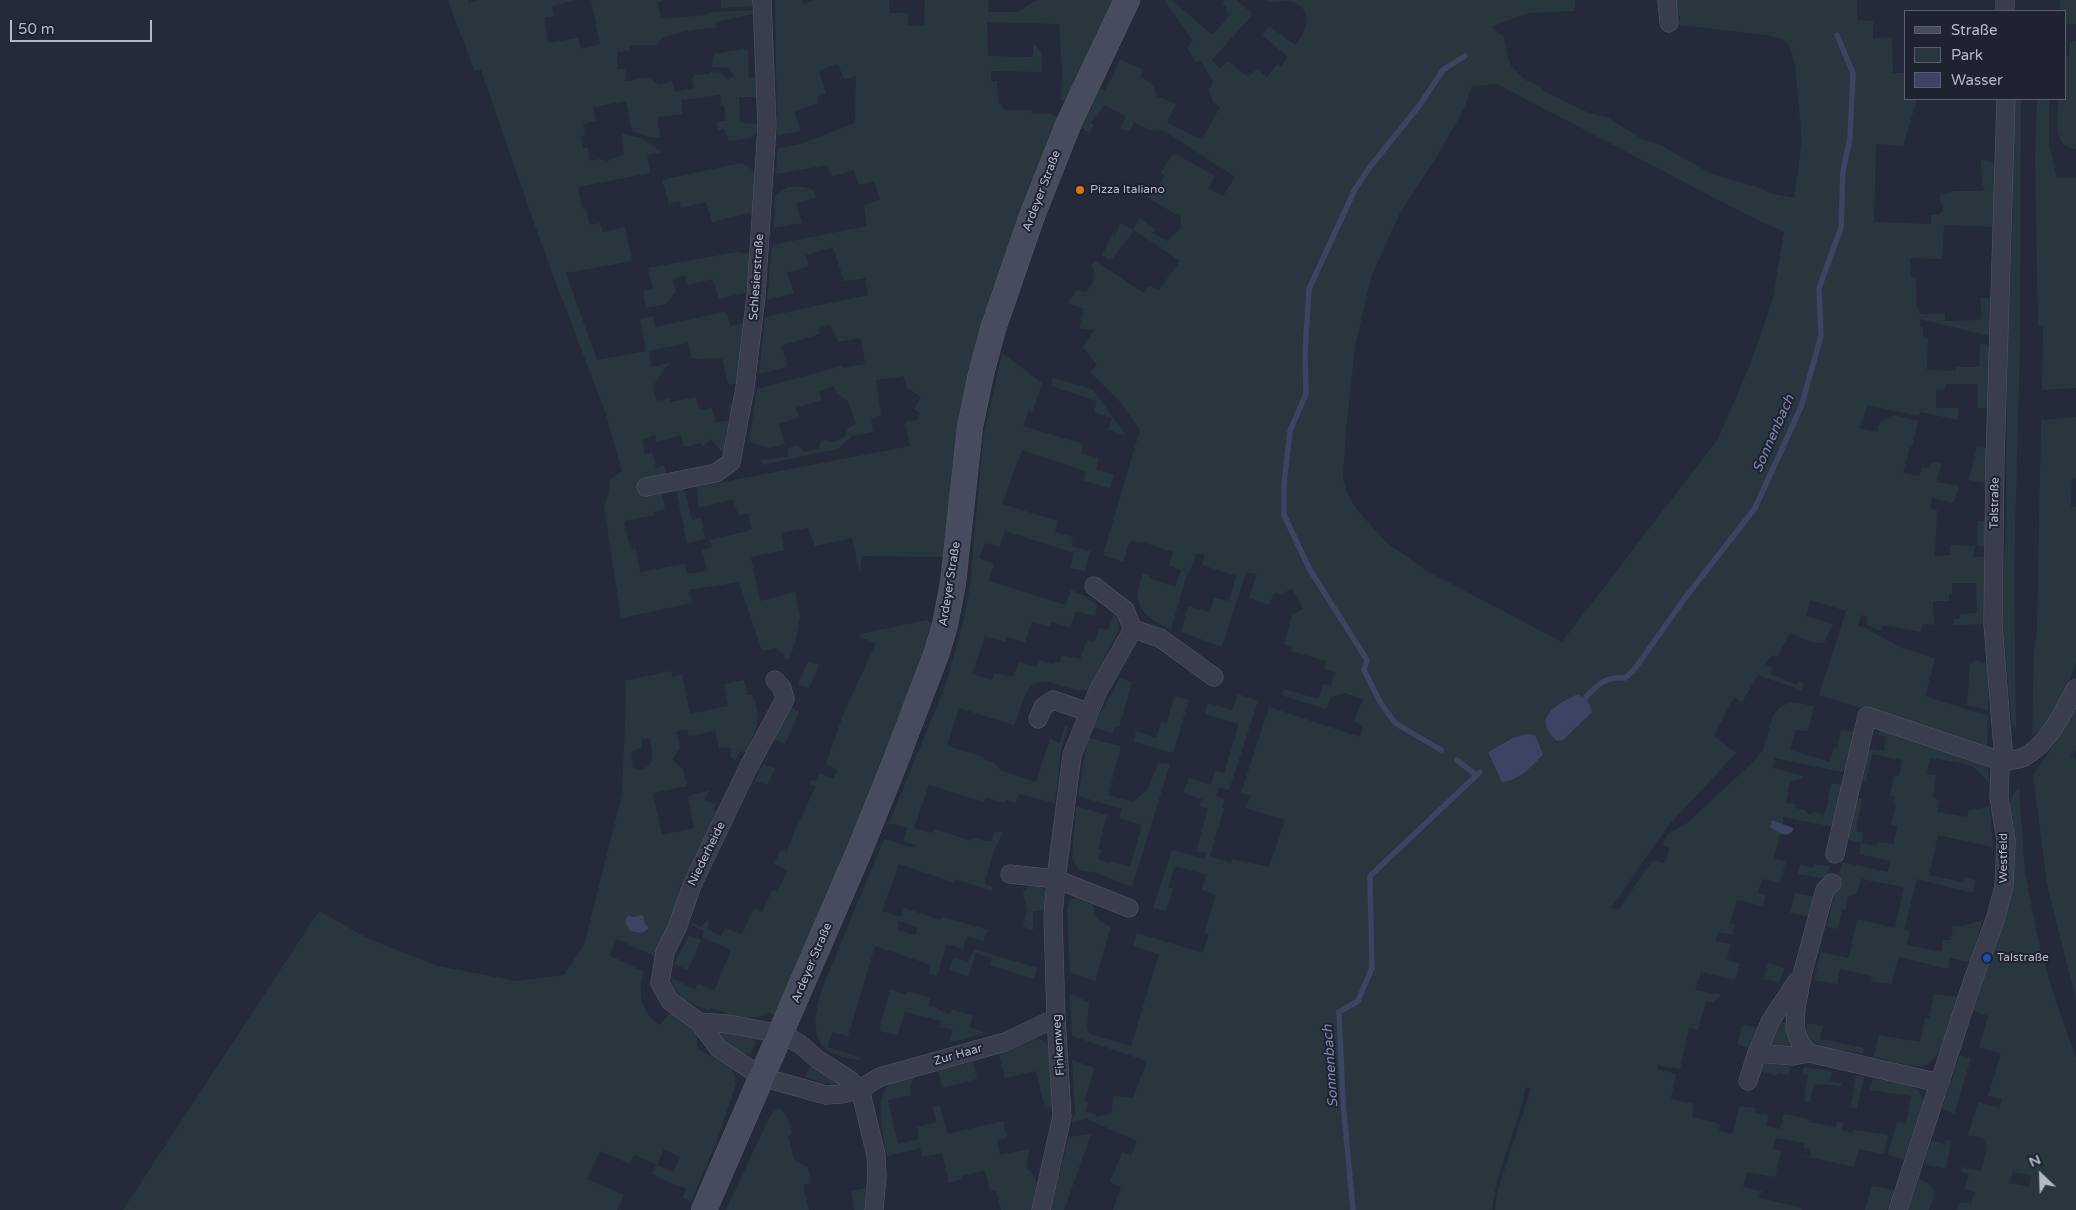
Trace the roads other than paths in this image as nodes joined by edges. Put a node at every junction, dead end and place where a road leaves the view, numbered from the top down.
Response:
1 (762, 0) edge
2 (1127, 0) edge
3 (1667, 0) edge
4 (1669, 23) dead end
5 (2006, 100) edge
6 (646, 487) dead end
7 (1094, 586) dead end
8 (1132, 629) junction
9 (1214, 677) dead end
10 (775, 680) dead end
11 (2076, 688) edge
12 (1088, 712) junction
13 (1038, 718) dead end
14 (2004, 762) junction
15 (1835, 854) dead end
16 (1010, 874) dead end
17 (1056, 879) junction
18 (1832, 883) dead end
19 (1129, 908) dead end
20 (1802, 972) junction
21 (1056, 1018) junction
22 (699, 1022) junction
23 (781, 1034) junction
24 (1809, 1052) junction
25 (1757, 1053) junction
26 (762, 1077) junction
27 (1748, 1081) dead end
28 (1940, 1083) junction
29 (860, 1089) junction
30 (704, 1210) edge
31 (874, 1210) edge
32 (1041, 1210) edge
33 (1898, 1210) edge

1 - 6 street, Schlesierstraße
2 - 23 main road, Ardeyer Straße
3 - 4 street
5 - 14 street, Talstraße
7 - 8 street
8 - 9 street
8 - 12 street, Finkenweg
10 - 22 street, Niederheide
11 - 14 street
12 - 13 street
12 - 17 street, Finkenweg
14 - 15 street
14 - 28 street, Westfeld
16 - 17 street
17 - 19 street
17 - 21 street, Finkenweg
18 - 20 street
20 - 24 street
20 - 25 street
21 - 29 street, Zur Haar
21 - 32 street, Finkenweg
22 - 23 street
22 - 26 street, Niederheide
23 - 26 main road, Ardeyer Straße
23 - 29 street
24 - 25 street
24 - 28 street
25 - 27 street
26 - 29 street, Zur Haar
26 - 30 main road, Ardeyer Straße
28 - 33 street, Westfeld
29 - 31 street

